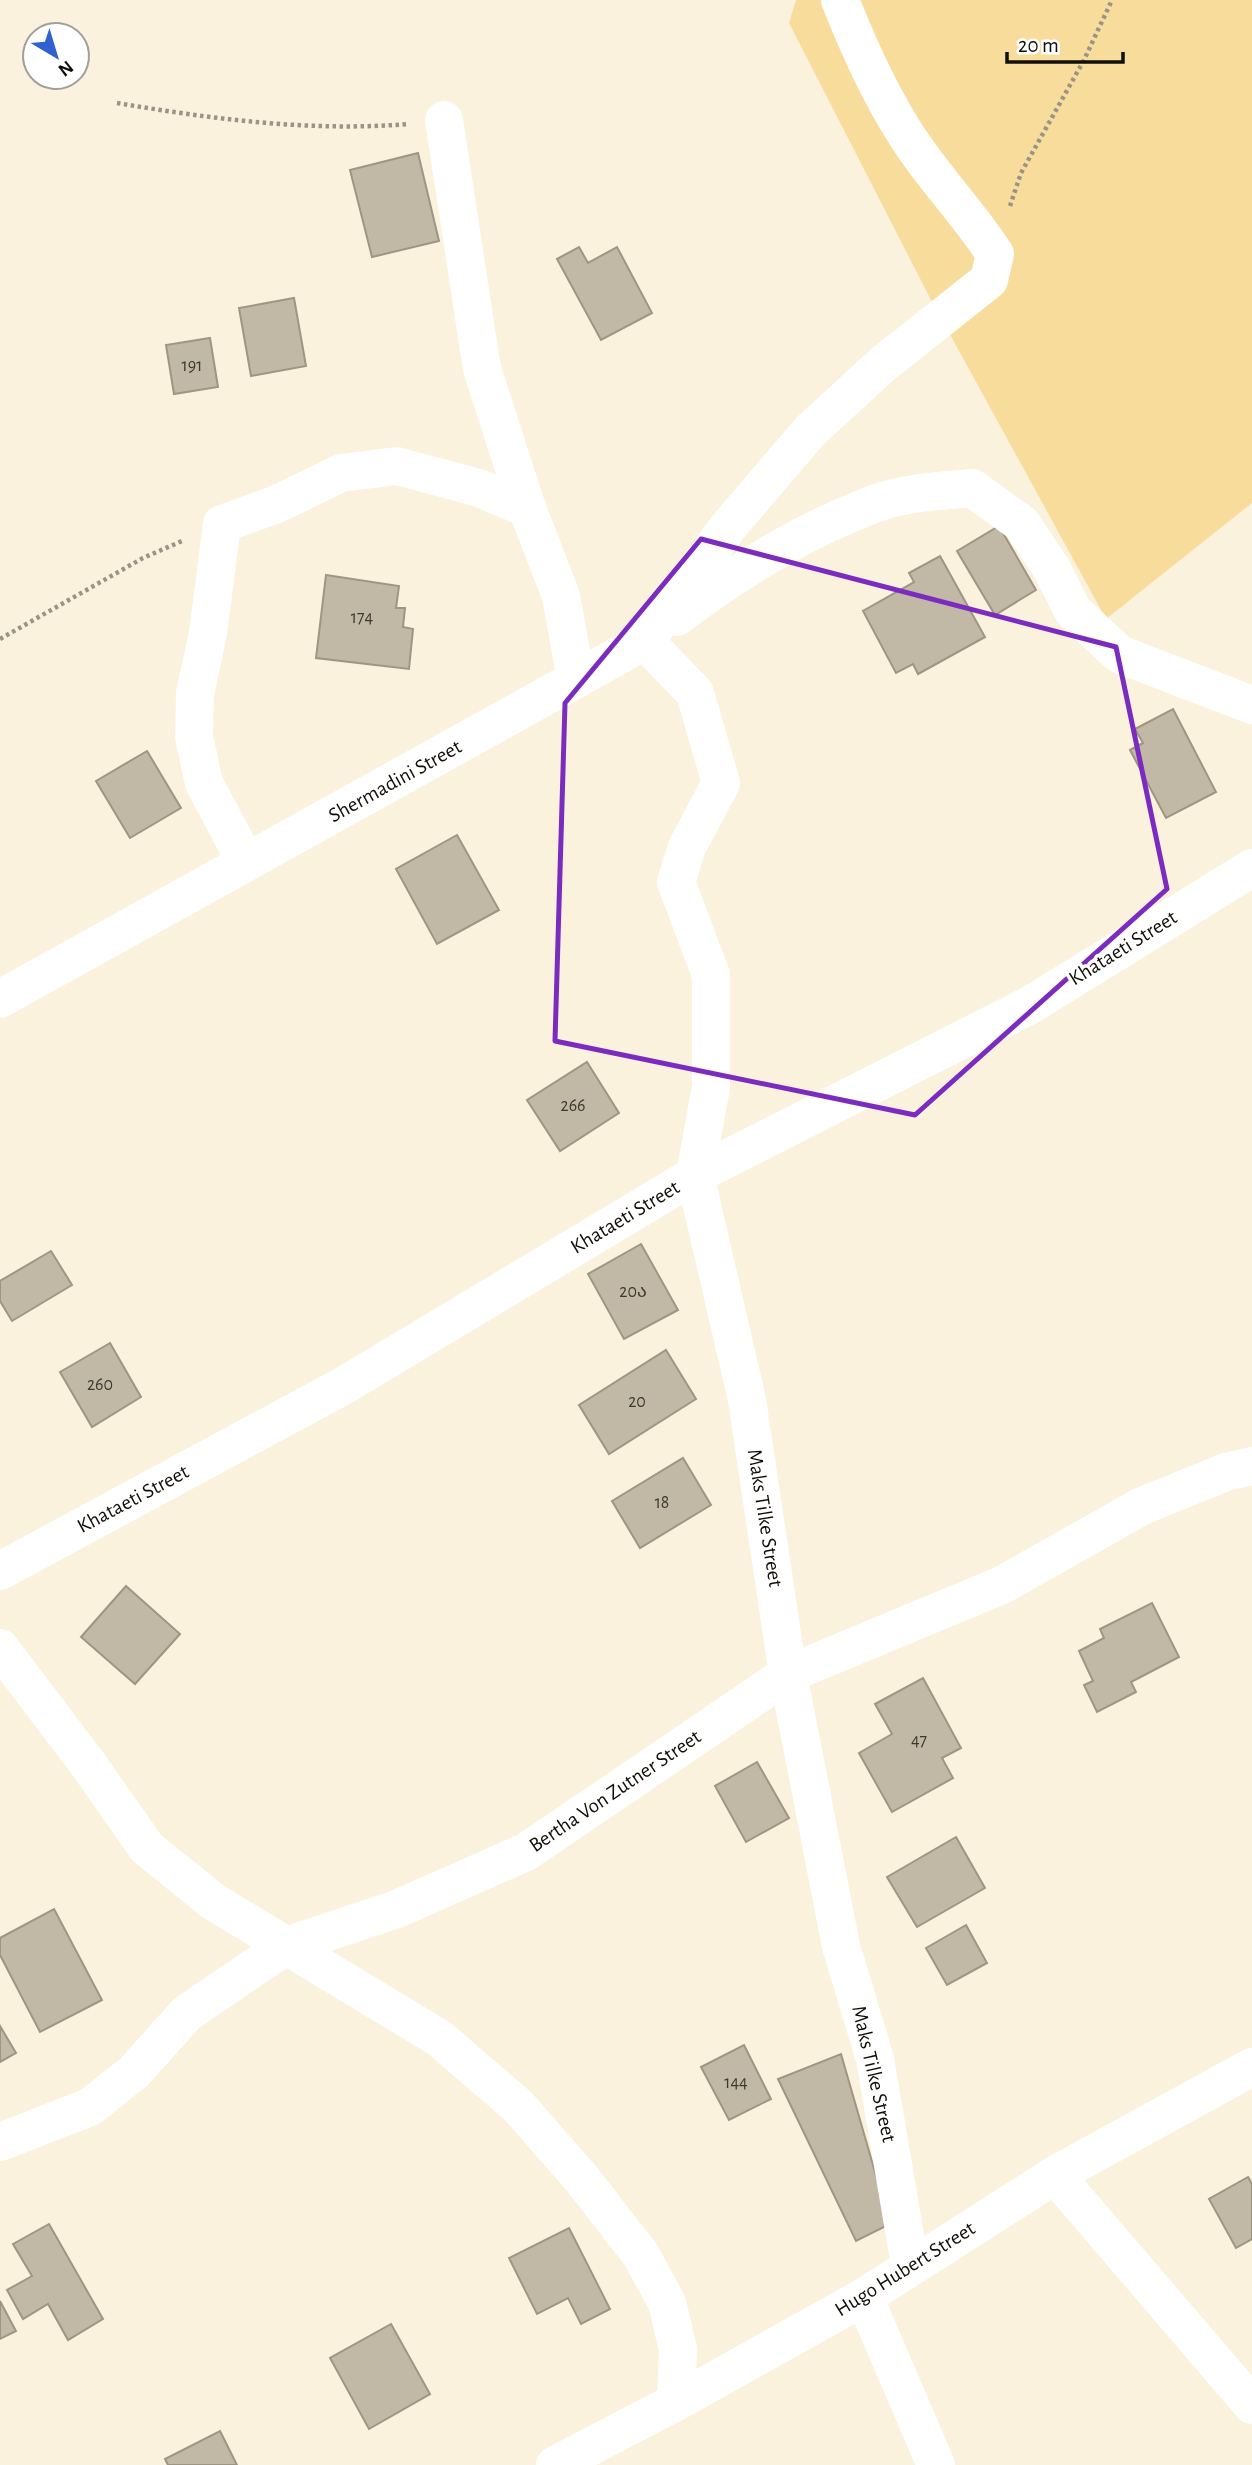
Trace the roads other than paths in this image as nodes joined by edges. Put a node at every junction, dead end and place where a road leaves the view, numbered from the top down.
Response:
1 (840, 0) edge
2 (444, 120) road end
3 (527, 508) junction
4 (645, 641) junction
5 (576, 679) junction
6 (1252, 705) edge
7 (246, 862) junction
8 (1252, 868) edge
9 (0, 999) edge
10 (695, 1175) junction
11 (1252, 1466) edge
12 (0, 1571) edge
13 (0, 1648) edge
14 (788, 1674) junction
15 (286, 1946) junction
16 (1252, 2067) edge
17 (0, 2143) edge
18 (1055, 2175) junction
19 (910, 2265) junction
20 (864, 2297) junction
21 (676, 2402) junction
22 (1252, 2405) edge
23 (555, 2465) edge
24 (936, 2465) edge

1 - 4 street
2 - 3 street
3 - 5 street
3 - 7 street
4 - 5 street, Shermadini Street
4 - 6 street, Shermadini Street
4 - 10 street, Maks Tilke Street
5 - 7 street, Shermadini Street
7 - 9 street, Shermadini Street
8 - 10 street, Khataeti Street
10 - 12 street, Khataeti Street
10 - 14 street, Maks Tilke Street
11 - 14 street, Bertha Von Zutner Street
13 - 15 street
14 - 15 street, Bertha Von Zutner Street
14 - 19 street, Maks Tilke Street
15 - 17 street, Bertha Von Zutner Street
15 - 21 street
16 - 18 street, Hugo Hubert Street
18 - 19 street, Hugo Hubert Street
18 - 22 street
19 - 20 street, Hugo Hubert Street
20 - 21 street, Hugo Hubert Street
20 - 24 street
21 - 23 street, Hugo Hubert Street

